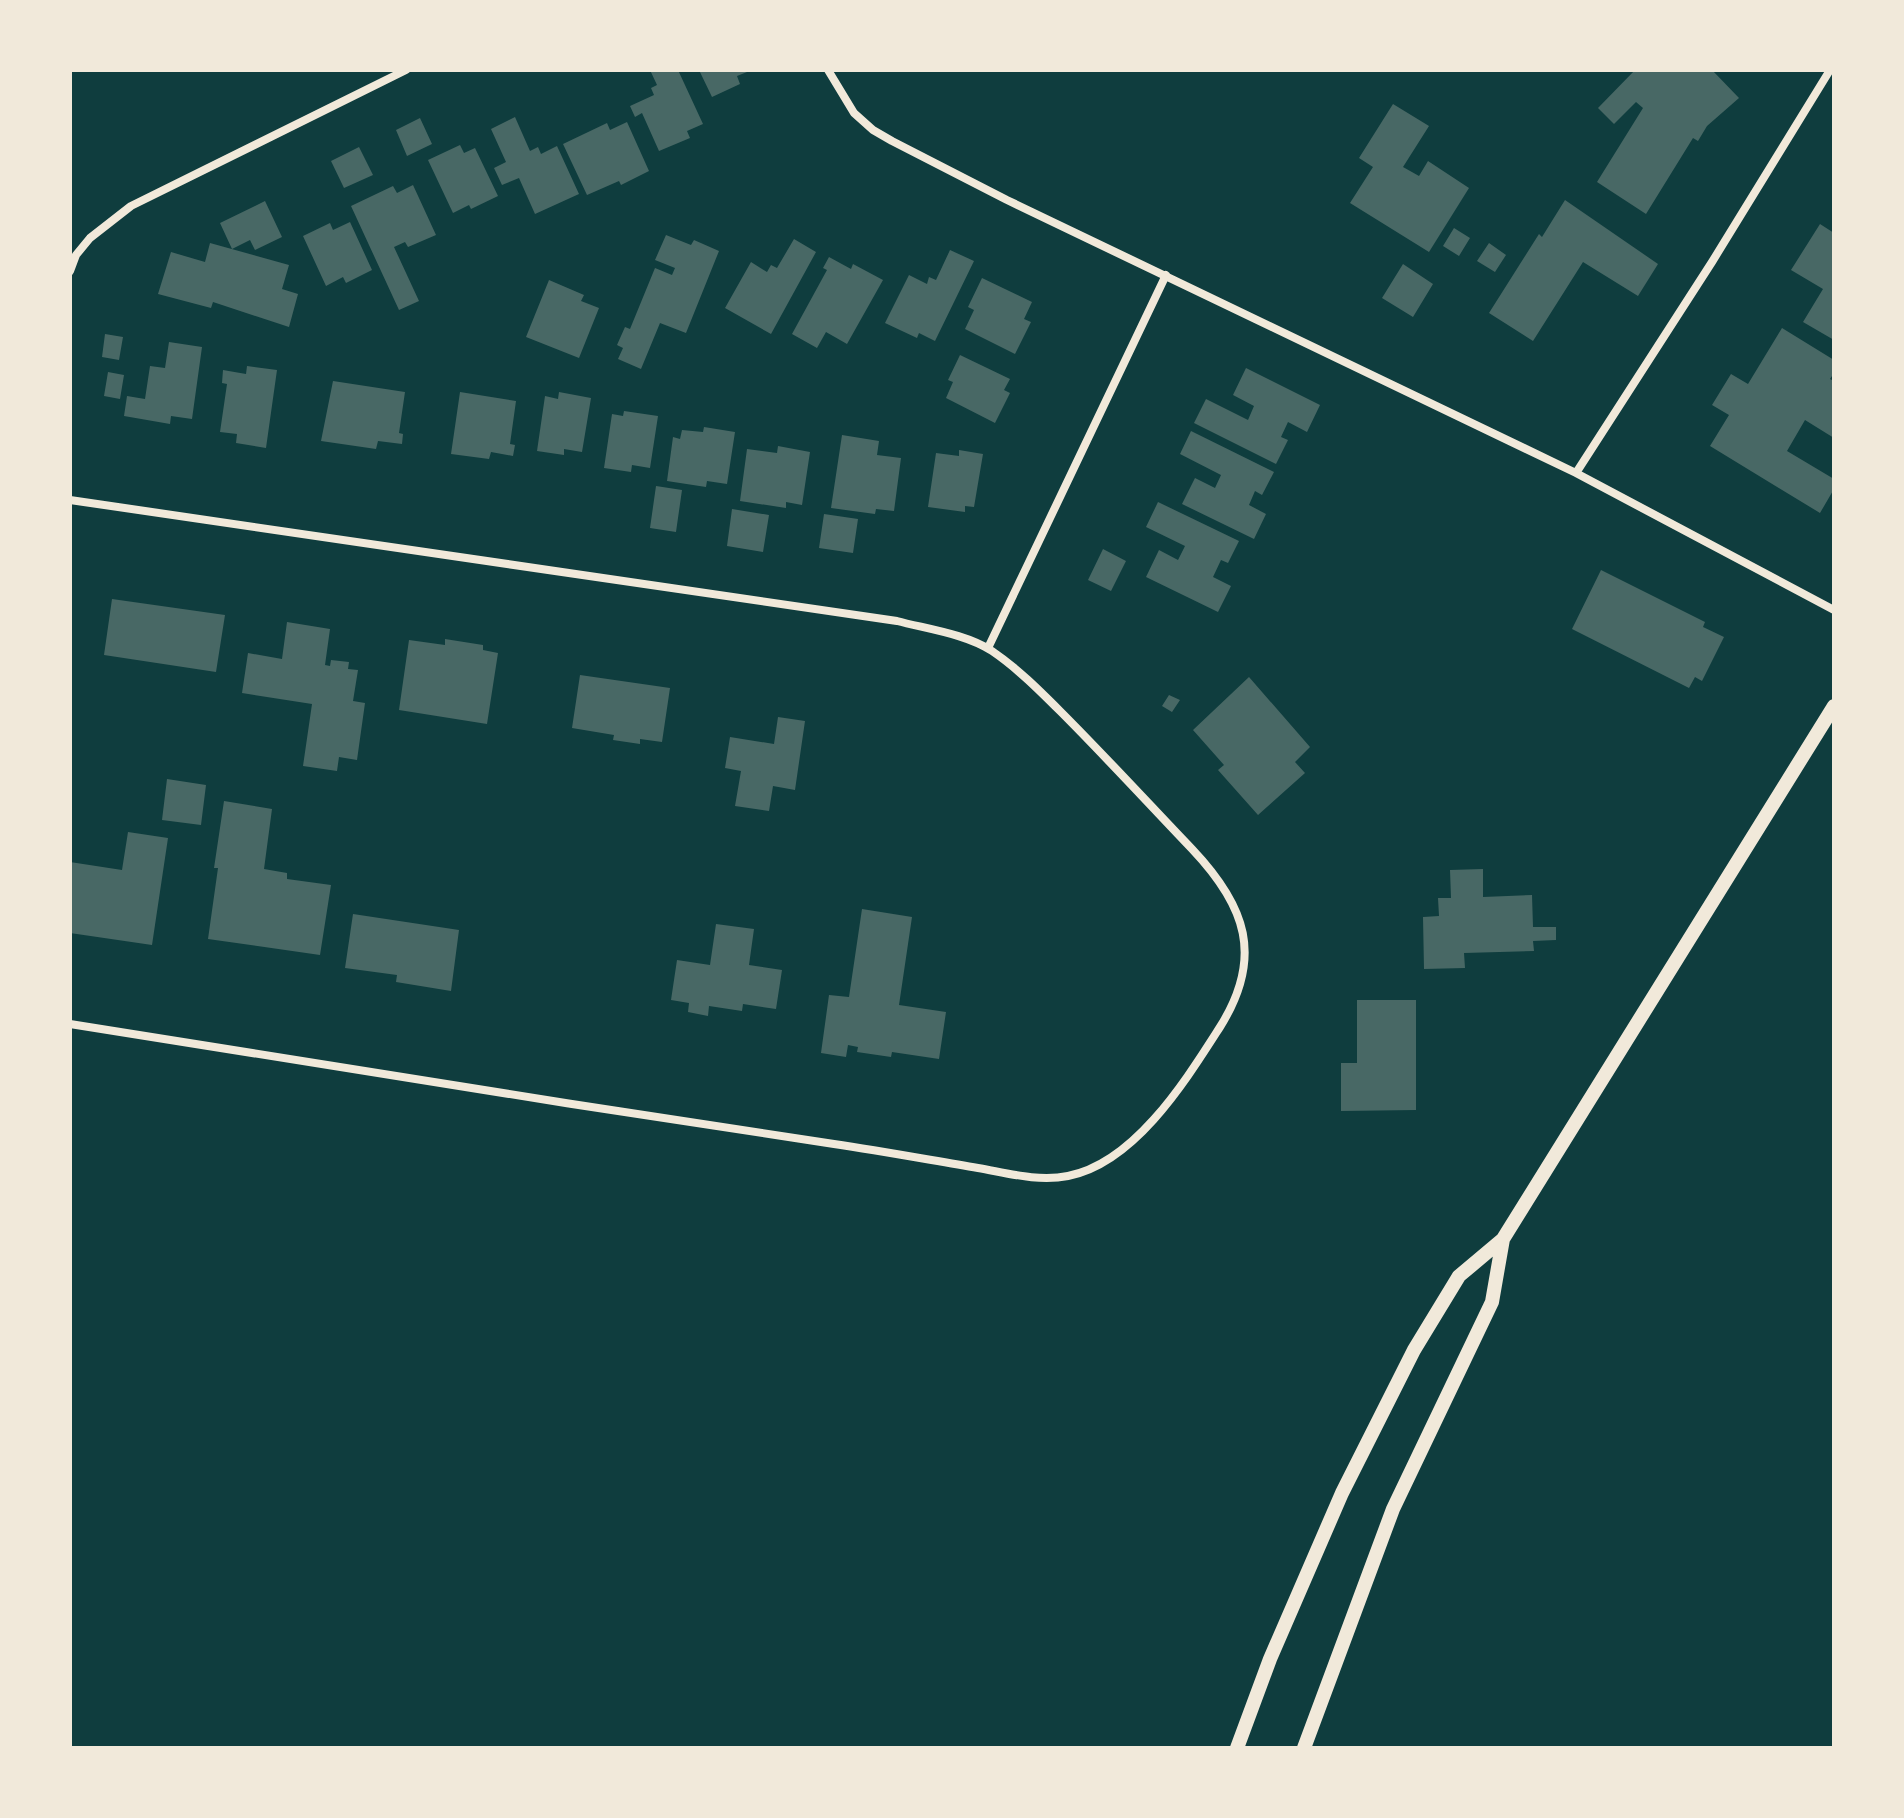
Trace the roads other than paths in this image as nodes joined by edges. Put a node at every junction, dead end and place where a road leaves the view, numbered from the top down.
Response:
1 (406, 70) edge
2 (828, 70) edge
3 (1830, 70) edge
4 (70, 271) edge
5 (1166, 275) junction
6 (1576, 473) junction
7 (70, 500) edge
8 (1834, 610) edge
9 (988, 648) junction
10 (1834, 706) edge
11 (70, 1024) edge
12 (1503, 1239) junction
13 (1237, 1748) edge
14 (1304, 1748) edge

1 - 4 street
2 - 5 street
3 - 6 street
5 - 6 street
5 - 9 street
6 - 8 street
7 - 9 street
9 - 11 street
10 - 12 street
12 - 13 street
12 - 14 street

